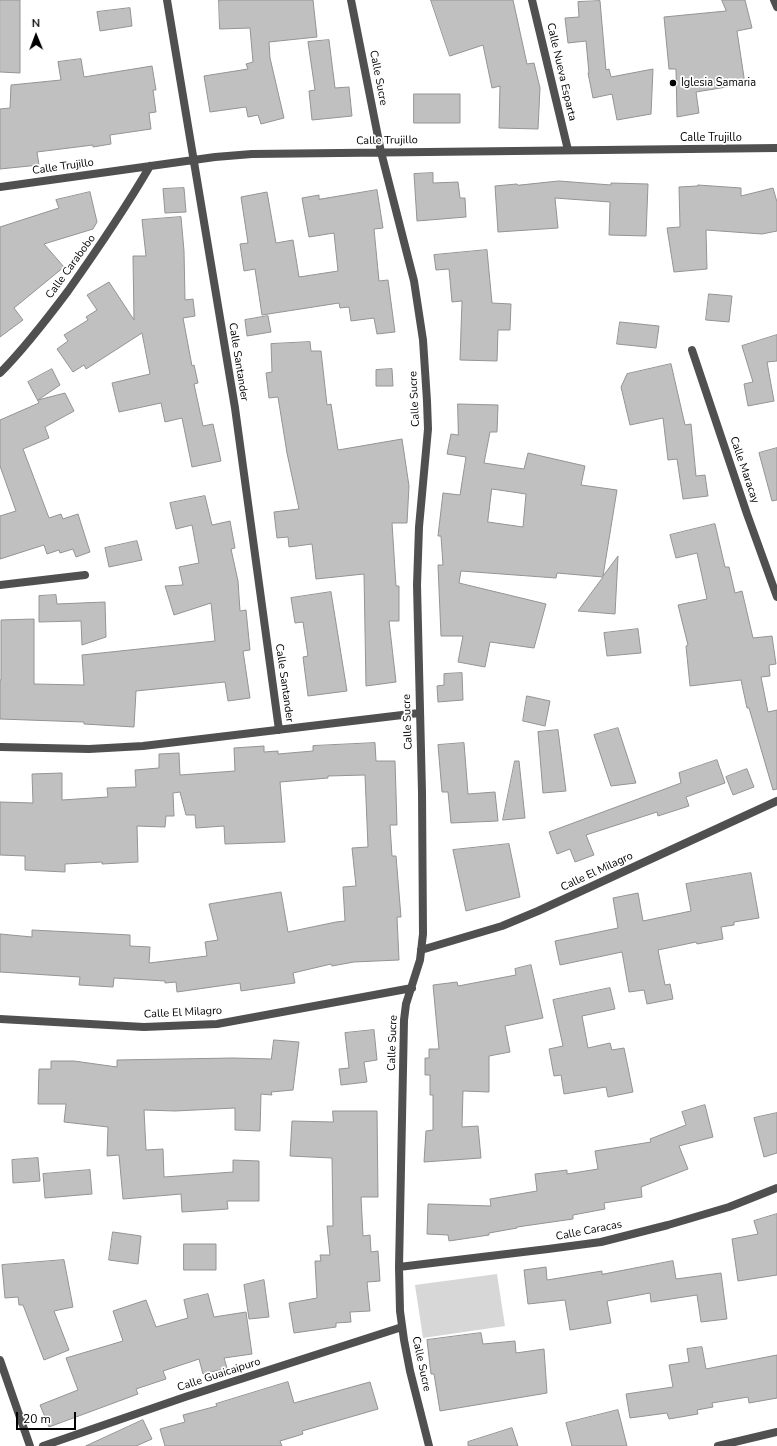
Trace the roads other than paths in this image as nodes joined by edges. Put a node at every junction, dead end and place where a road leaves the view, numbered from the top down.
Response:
1 (167, 0) edge
2 (351, 0) edge
3 (532, 0) edge
4 (774, 0) edge
5 (777, 7) edge
6 (777, 148) edge
7 (568, 150) junction
8 (381, 152) junction
9 (194, 160) junction
10 (150, 166) junction
11 (0, 187) edge
12 (692, 350) dead end
13 (0, 373) edge
14 (85, 575) dead end
15 (0, 585) edge
16 (777, 597) edge
17 (419, 713) junction
18 (280, 730) junction
19 (0, 747) edge
20 (777, 801) edge
21 (421, 950) junction
22 (412, 988) junction
23 (0, 1019) edge
24 (777, 1188) edge
25 (399, 1267) junction
26 (402, 1327) junction
27 (0, 1360) edge
28 (777, 1432) edge
29 (30, 1446) edge
30 (43, 1446) edge
31 (429, 1446) edge
32 (718, 1446) edge

1 - 9 street, Calle Santander
2 - 8 street, Calle Sucre
3 - 7 street, Calle Nueva Esparta
4 - 5 street
6 - 7 street, Calle Trujillo
7 - 8 street, Calle Trujillo
8 - 9 street, Calle Trujillo
8 - 17 street, Calle Sucre
9 - 10 street, Calle Trujillo
9 - 18 street, Calle Santander
10 - 11 street, Calle Trujillo
10 - 13 street, Calle Carabobo
12 - 16 street, Calle Maracay
14 - 15 street
17 - 18 street
17 - 21 street, Calle Sucre
18 - 19 street
20 - 21 street, Calle El Milagro
21 - 22 street, Calle Sucre
22 - 23 street, Calle El Milagro
22 - 25 street, Calle Sucre
24 - 25 street, Calle Caracas
25 - 26 street, Calle Sucre
26 - 30 street, Calle Guaicaipuro
26 - 31 street, Calle Sucre
27 - 29 street
28 - 32 street

